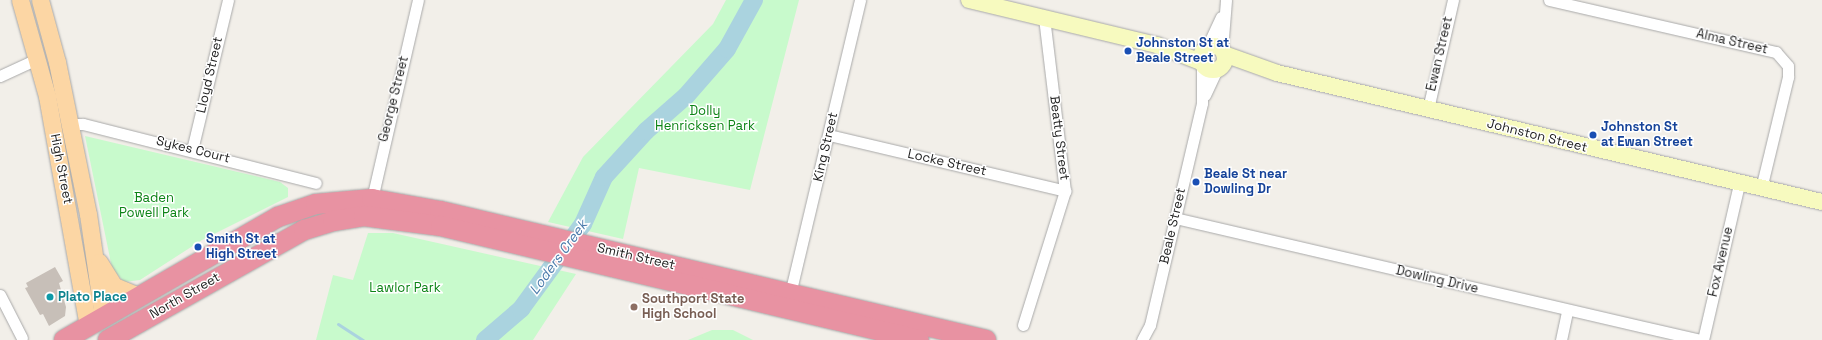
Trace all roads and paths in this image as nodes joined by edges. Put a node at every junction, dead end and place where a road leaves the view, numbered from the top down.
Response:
1 (20, 0) edge
2 (40, 0) edge
3 (228, 0) edge
4 (418, 0) edge
5 (860, 0) edge
6 (968, 0) edge
7 (1453, 0) edge
8 (1549, 0) edge
9 (1226, 2) edge
10 (1572, 3) edge
11 (1044, 18) junction
12 (1213, 57) junction
13 (39, 58) junction
14 (0, 76) edge
15 (1428, 109) junction
16 (69, 124) junction
17 (829, 135) junction
18 (192, 150) junction
19 (316, 183) dead end
20 (1739, 184) junction
21 (1761, 189) junction
22 (1065, 191) junction
23 (372, 199) junction
24 (1822, 202) edge
25 (285, 214) joint
26 (1175, 218) junction
27 (304, 230) joint
28 (541, 242) junction
29 (94, 251) junction
30 (588, 253) junction
31 (790, 294) junction
32 (0, 295) edge
33 (139, 296) junction
34 (1567, 311) junction
35 (1023, 325) dead end
36 (1150, 325) junction
37 (94, 328) edge
38 (22, 338) dead end
39 (64, 340) edge
40 (108, 340) edge
41 (919, 340) edge
42 (986, 340) edge
43 (1142, 340) edge
44 (1150, 340) edge
45 (1561, 340) edge
46 (1700, 340) edge
47 (1704, 340) edge

1 - 13 main road, High Street
2 - 16 main road, High Street
3 - 18 street, Lloyd Street
4 - 23 street, George Street
5 - 17 street, King Street
6 - 11 street, Johnston Street
7 - 15 street, Ewan Street
8 - 10 street, Alma Street
9 - 12 street, Beale Street
10 - 21 street, Alma Street
11 - 12 street, Johnston Street
11 - 22 street, Beatty Street
12 - 15 street, Johnston Street
12 - 26 street, Beale Street
13 - 14 street
13 - 37 main road, High Street
15 - 20 street, Johnston Street
16 - 18 street, Sykes Court
16 - 29 main road, High Street
17 - 22 street, Locke Street
17 - 31 street, King Street
18 - 19 street, Sykes Court
20 - 21 street, Johnston Street
20 - 47 street, Fox Avenue
21 - 24 street, Johnston Street
22 - 35 street, Beatty Street
23 - 25 highway, Smith Street
23 - 28 highway, Smith Street
25 - 33 highway, North Street
26 - 34 street, Dowling Drive
26 - 36 street, Beale Street
27 - 28 highway, Smith Street
27 - 40 highway, North Street
28 - 30 highway, Smith Street
29 - 33 main road
29 - 37 main road, High Street
30 - 31 highway, Smith Street
30 - 41 highway, Smith Street
31 - 42 highway, Smith Street
32 - 38 street
33 - 37 highway, North Street
34 - 45 street
34 - 46 street, Dowling Drive
36 - 43 street
36 - 44 street
37 - 39 highway, North Street
37 - 40 highway, High Street

